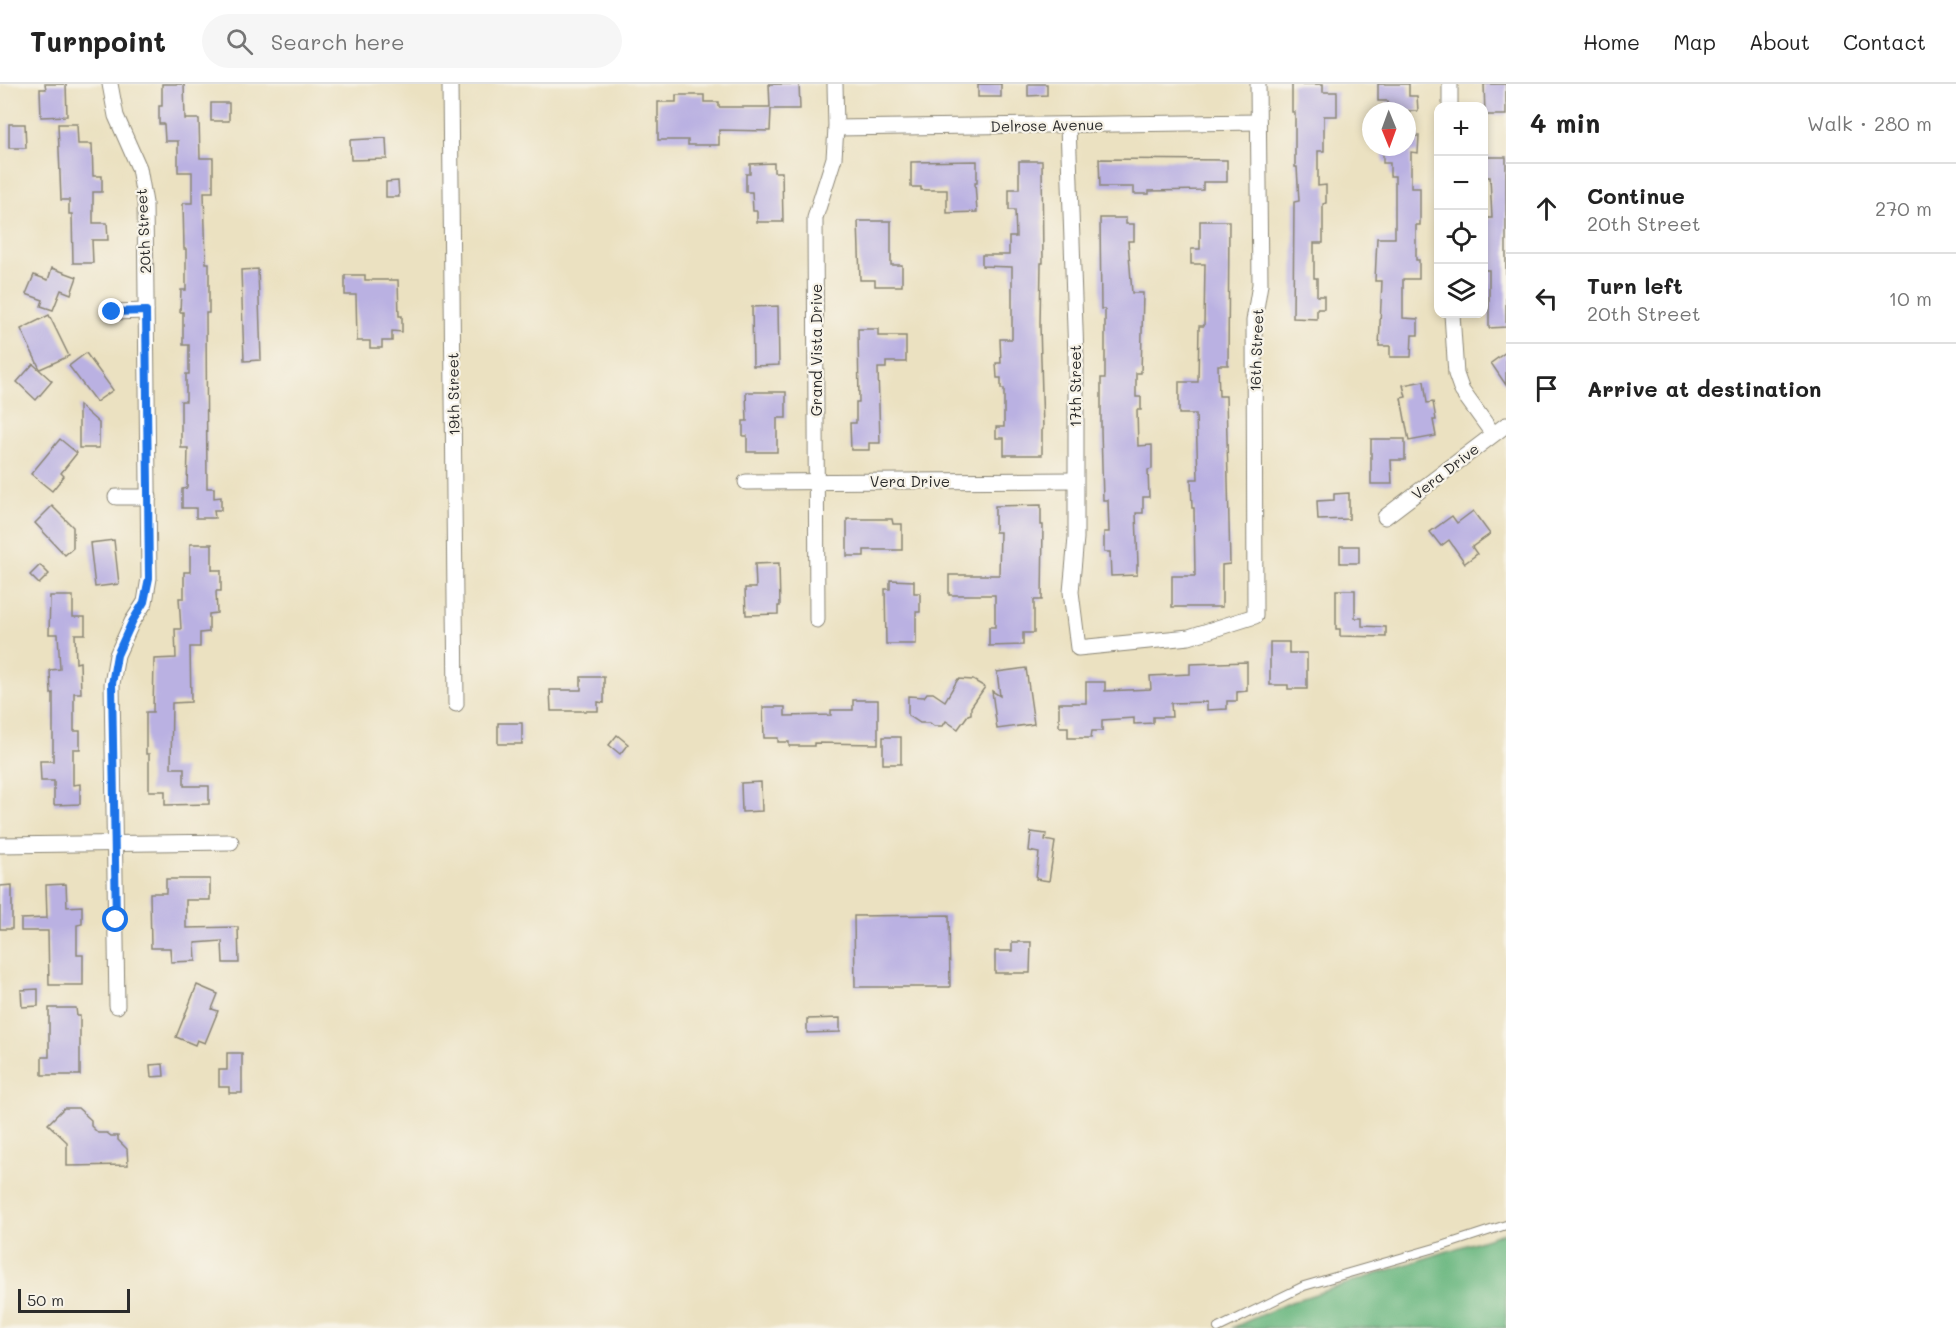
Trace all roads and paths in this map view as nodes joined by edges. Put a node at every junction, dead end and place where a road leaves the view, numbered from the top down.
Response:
1 (110, 84) edge
2 (450, 84) edge
3 (835, 84) edge
4 (1258, 84) edge
5 (1450, 84) edge
6 (1450, 102) edge
7 (1258, 122) junction
8 (1068, 124) junction
9 (836, 128) junction
10 (146, 311) junction
11 (112, 312) dead end
12 (1452, 318) edge
13 (1506, 425) edge
14 (1493, 434) junction
15 (1074, 480) junction
16 (816, 481) junction
17 (746, 482) dead end
18 (117, 497) dead end
19 (149, 497) junction
20 (1384, 518) dead end
21 (817, 620) dead end
22 (1078, 648) joint
23 (456, 704) dead end
24 (231, 842) dead end
25 (115, 844) junction
26 (0, 845) edge
27 (117, 1006) dead end
28 (1506, 1225) edge
29 (1218, 1328) edge

1 - 10 street, 20th Street
2 - 23 street, 19th Street
3 - 9 street, Grand Vista Drive
4 - 7 street, 16th Street
5 - 6 street
7 - 8 street, Delrose Avenue
7 - 22 street, 16th Street
8 - 9 street, Delrose Avenue
8 - 15 street, 17th Street
9 - 16 street, Grand Vista Drive
10 - 11 street
10 - 19 street, 20th Street
12 - 14 street
13 - 14 street, Vera Drive
14 - 20 street, Vera Drive
15 - 16 street, Vera Drive
15 - 22 street, 17th Street
16 - 17 street, Vera Drive
16 - 21 street, Grand Vista Drive
18 - 19 street
19 - 25 street, 20th Street
24 - 25 street
25 - 26 street
25 - 27 street, 20th Street
28 - 29 lane

